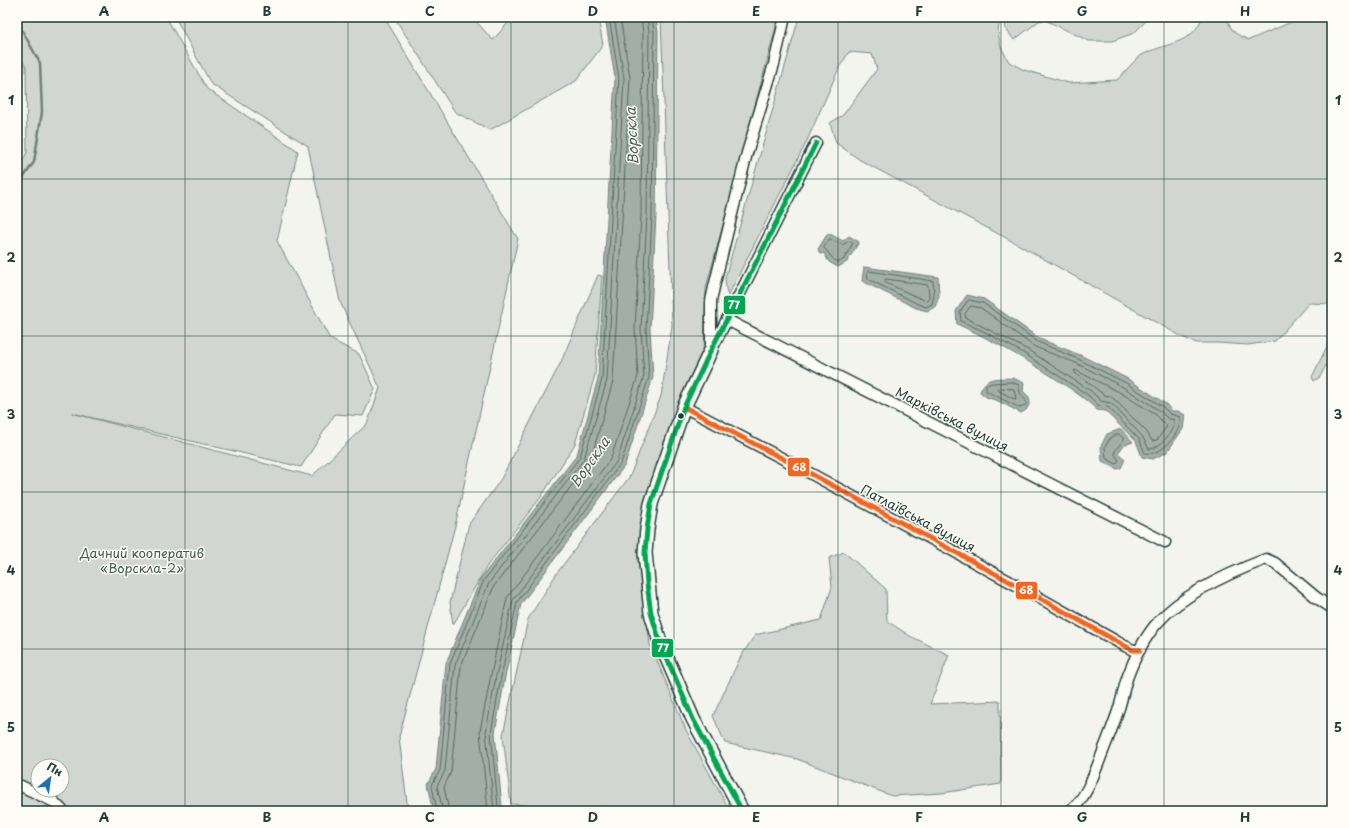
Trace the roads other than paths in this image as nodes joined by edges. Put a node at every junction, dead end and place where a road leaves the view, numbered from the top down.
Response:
1 (785, 17) edge
2 (816, 143) dead end
3 (727, 320) junction
4 (711, 350) junction
5 (684, 407) junction
6 (1165, 542) dead end
7 (1332, 608) edge
8 (1140, 650) junction
9 (17, 784) edge
10 (64, 811) edge
11 (742, 811) edge
12 (1070, 811) edge

1 - 4 street
2 - 3 street
3 - 4 street
3 - 6 street, Марківська вулиця
4 - 5 street
5 - 8 street, Патлаївська вулиця
5 - 11 street
7 - 8 street
8 - 12 street
9 - 10 street

